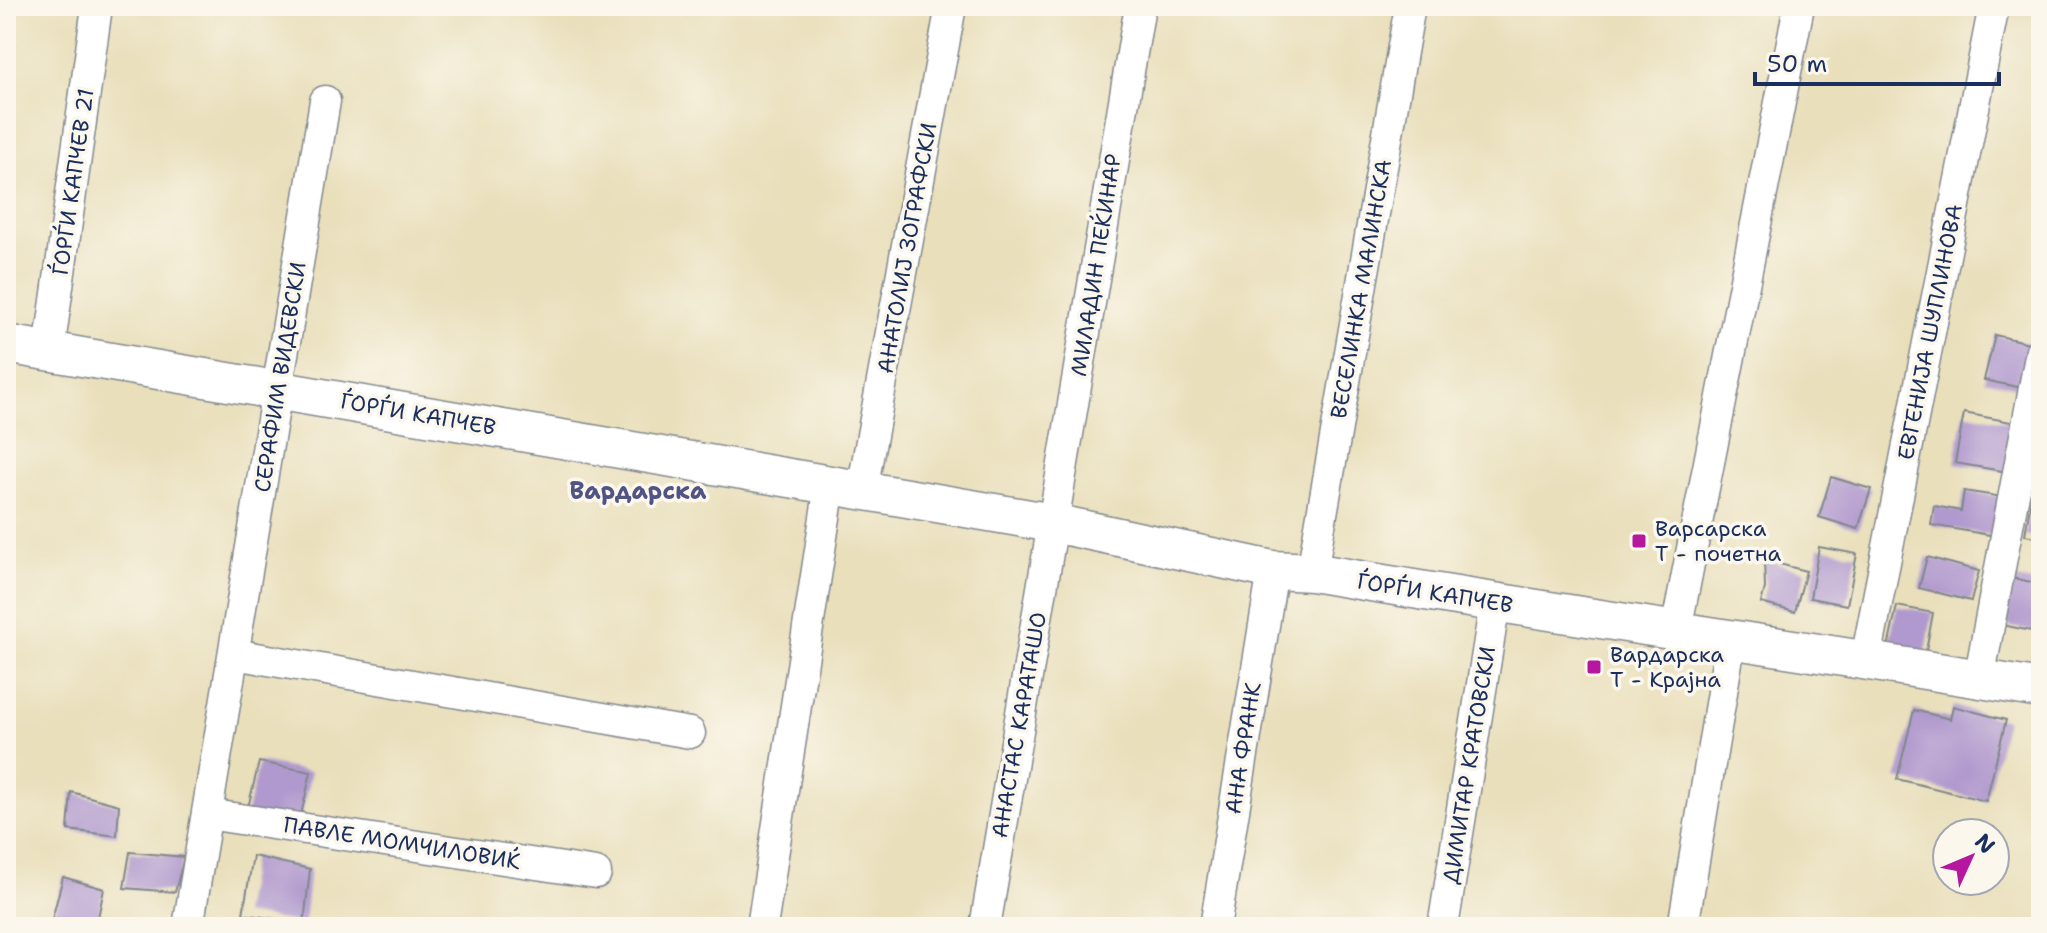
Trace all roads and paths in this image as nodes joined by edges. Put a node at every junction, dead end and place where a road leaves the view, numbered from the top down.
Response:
1 (951, 6) edge
2 (1140, 6) edge
3 (1410, 6) edge
4 (1799, 6) edge
5 (1994, 6) edge
6 (96, 14) dead end
7 (325, 101) dead end
8 (6, 344) edge
9 (49, 351) junction
10 (2041, 351) edge
11 (278, 390) junction
12 (846, 488) junction
13 (1053, 523) junction
14 (1273, 570) junction
15 (1312, 572) junction
16 (1495, 603) junction
17 (1676, 630) junction
18 (1731, 638) junction
19 (234, 654) junction
20 (1866, 659) junction
21 (1979, 679) junction
22 (2041, 689) edge
23 (690, 733) dead end
24 (207, 814) junction
25 (596, 873) dead end
26 (188, 927) edge
27 (762, 927) edge
28 (985, 927) edge
29 (1215, 927) edge
30 (1443, 927) edge
31 (1683, 927) edge

1 - 12 street, АНАТОЛИЈ ЗОГРАФСКИ
2 - 13 street, МИЛАДИН ПЕЌИНАР
3 - 15 street, ВЕСЕЛИНКА МАЛИНСКА
4 - 17 street
5 - 20 street, ЕВГЕНИЈА ШУПЛИНОВА
6 - 9 street, ЃОРЃИ КАПЧЕВ 21
7 - 11 street, СЕРАФИМ ВИДЕВСКИ
8 - 9 street, ЃОРЃИ КАПЧЕВ
9 - 11 street, ЃОРЃИ КАПЧЕВ
10 - 21 street
11 - 12 street, ЃОРЃИ КАПЧЕВ
11 - 19 street, СЕРАФИМ ВИДЕВСКИ
12 - 13 street, ЃОРЃИ КАПЧЕВ
12 - 27 street
13 - 14 street, ЃОРЃИ КАПЧЕВ
13 - 28 street, АНАСТАС КАРАТАШО
14 - 15 street, ЃОРЃИ КАПЧЕВ
14 - 29 street, АНА ФРАНК
15 - 16 street, ЃОРЃИ КАПЧЕВ
16 - 17 street, ЃОРЃИ КАПЧЕВ
16 - 30 street, ДИМИТАР КРАТОВСКИ
17 - 18 street, ЃОРЃИ КАПЧЕВ
18 - 20 street, ЃОРЃИ КАПЧЕВ
18 - 31 street
19 - 23 street
19 - 24 street, СЕРАФИМ ВИДЕВСКИ
20 - 21 street, ЃОРЃИ КАПЧЕВ
21 - 22 street, ЃОРЃИ КАПЧЕВ
24 - 25 street, ПАВЛЕ МОМЧИЛОВИЌ
24 - 26 street, СЕРАФИМ ВИДЕВСКИ

